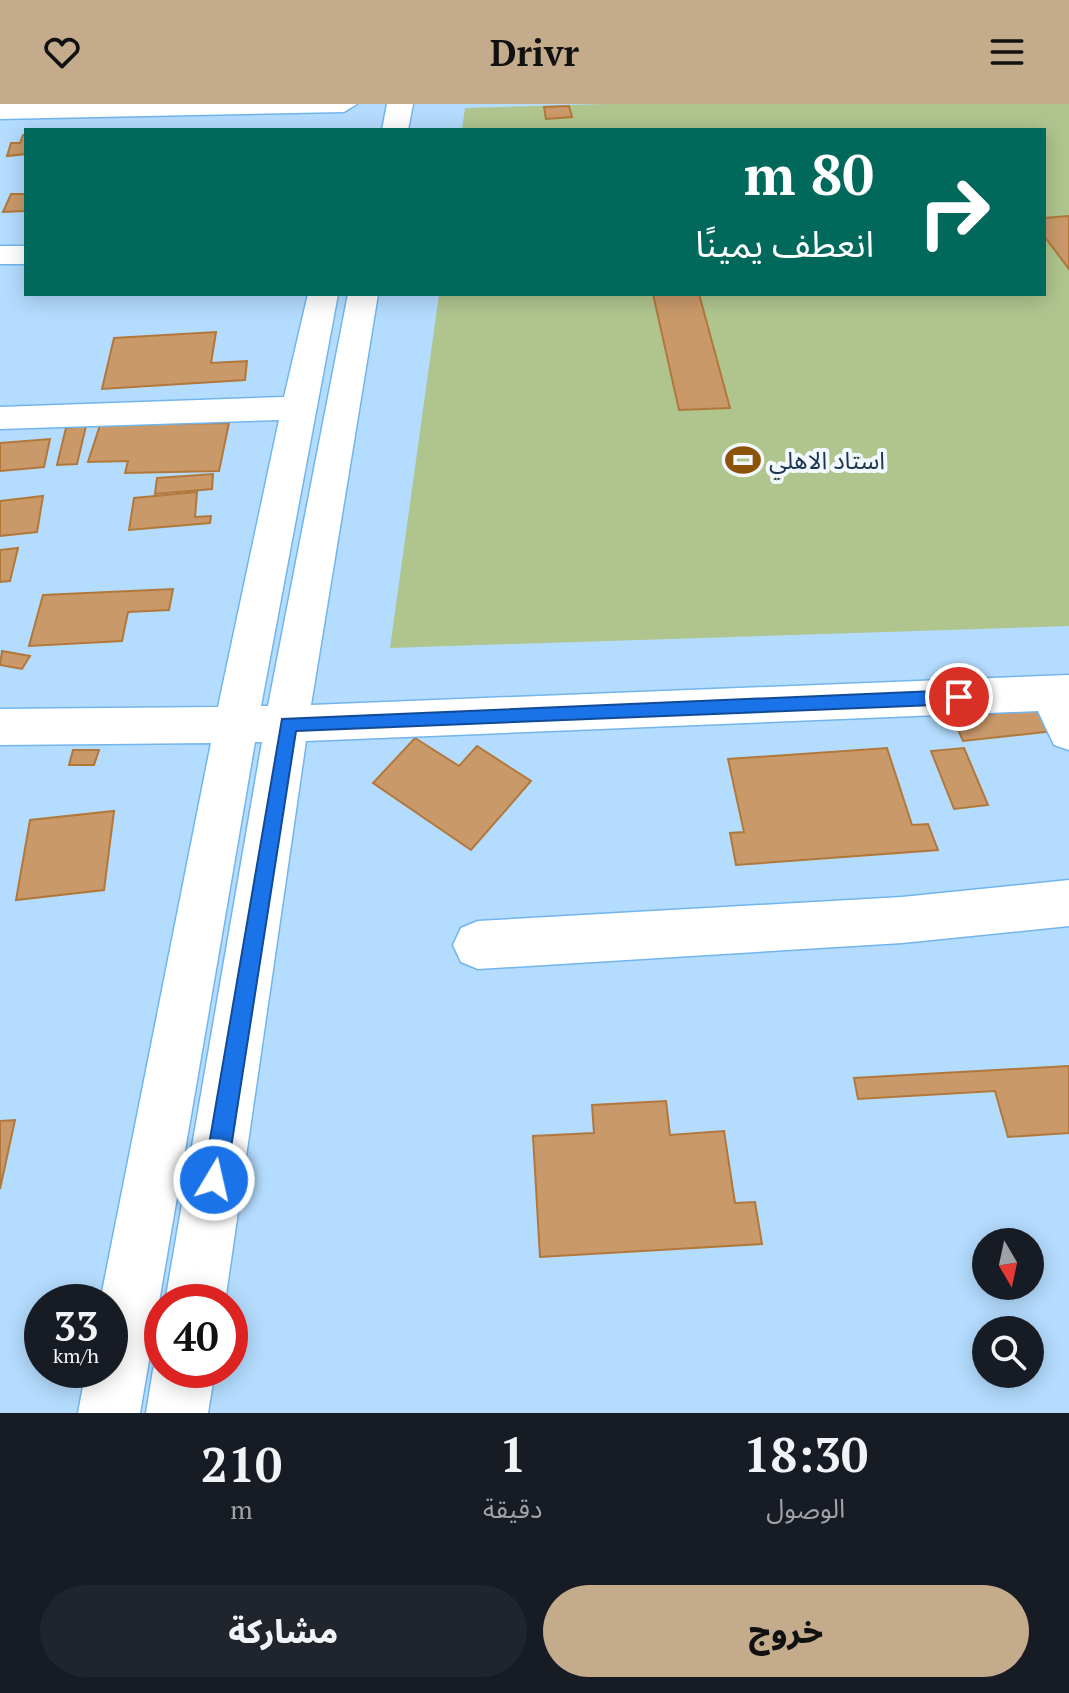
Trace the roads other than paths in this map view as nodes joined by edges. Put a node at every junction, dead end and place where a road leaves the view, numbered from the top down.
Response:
1 (400, 104) edge
2 (358, 108) edge
3 (0, 111) edge
4 (395, 128) edge
5 (0, 255) edge
6 (24, 255) edge
7 (323, 296) edge
8 (363, 296) edge
9 (298, 408) junction
10 (0, 418) edge
11 (1060, 693) edge
12 (288, 724) junction
13 (237, 725) junction
14 (0, 727) edge
15 (1069, 732) edge
16 (1069, 903) edge
17 (478, 945) dead end
18 (198, 1284) edge
19 (181, 1388) edge
20 (109, 1413) edge
21 (177, 1413) edge

1 - 4 street
2 - 3 street
5 - 6 street
7 - 9 street
8 - 12 street
9 - 10 street
9 - 13 street
11 - 12 street
11 - 15 street
12 - 13 street
12 - 18 street
13 - 14 street
13 - 20 street
16 - 17 street
19 - 21 street

